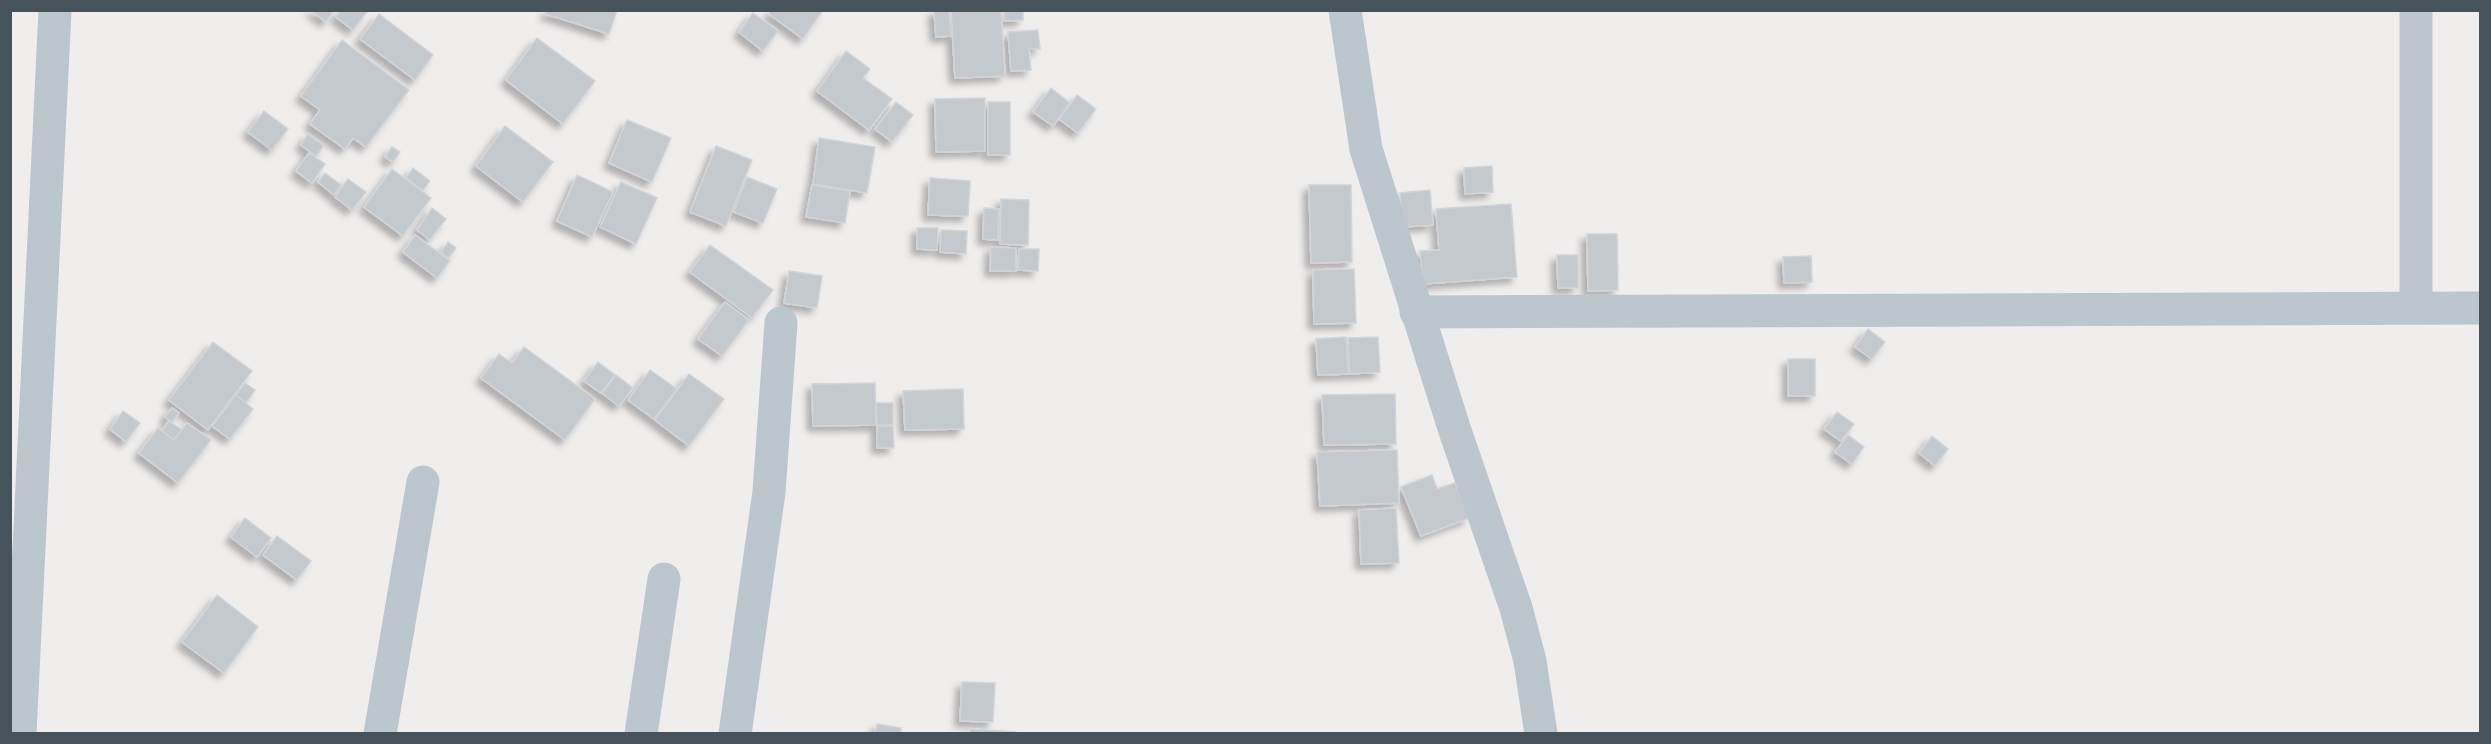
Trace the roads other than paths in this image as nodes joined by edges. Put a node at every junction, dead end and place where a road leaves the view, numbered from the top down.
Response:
1 (54, 10) edge
2 (1345, 10) edge
3 (2416, 10) edge
4 (2416, 308) junction
5 (2481, 308) edge
6 (1416, 312) junction
7 (781, 323) dead end
8 (423, 482) dead end
9 (19, 536) edge
10 (664, 579) dead end
11 (20, 734) edge
12 (380, 734) edge
13 (641, 734) edge
14 (735, 734) edge
15 (1540, 734) edge

1 - 9 street
2 - 6 street
3 - 4 street
4 - 5 street
4 - 6 street
6 - 15 street
7 - 14 street
8 - 12 street
9 - 11 street
10 - 13 street

